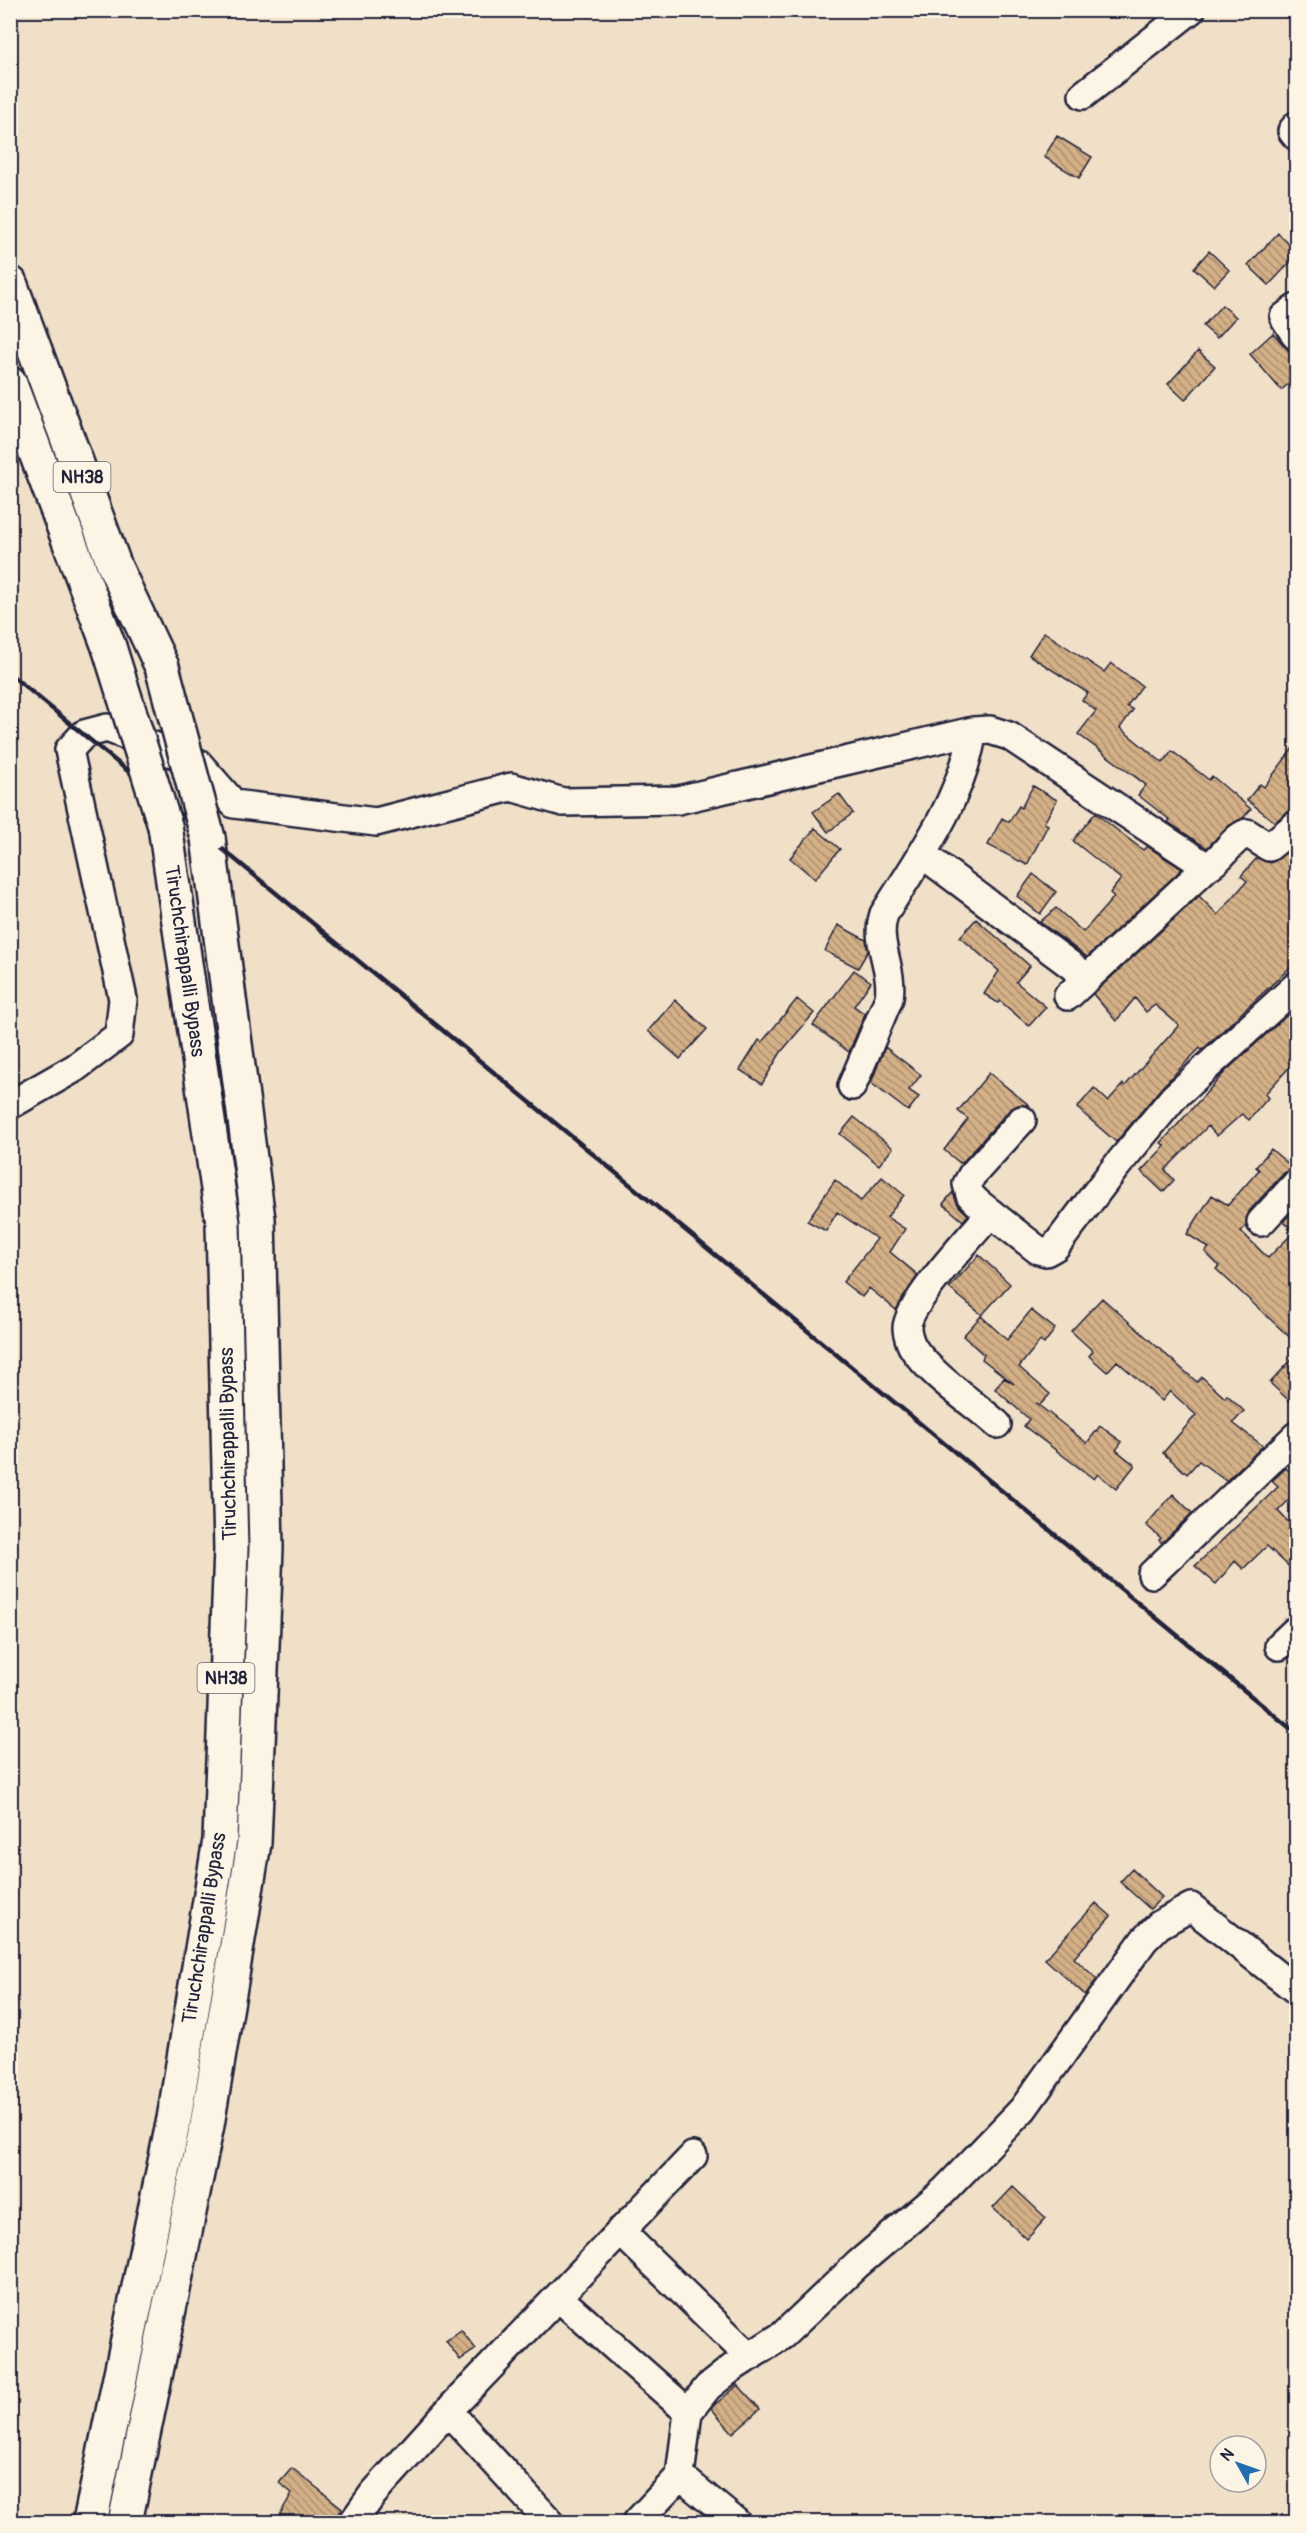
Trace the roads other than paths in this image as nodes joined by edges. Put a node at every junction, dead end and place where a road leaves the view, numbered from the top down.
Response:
1 (1191, 10) edge
2 (1083, 95) dead end
3 (1296, 126) edge
4 (1296, 136) edge
5 (10, 283) edge
6 (1296, 308) edge
7 (1296, 336) edge
8 (10, 384) edge
9 (973, 731) junction
10 (1296, 825) edge
11 (922, 854) junction
12 (1207, 867) junction
13 (1296, 986) edge
14 (852, 1086) dead end
15 (10, 1105) edge
16 (1022, 1120) dead end
17 (1296, 1185) edge
18 (991, 1213) junction
19 (1261, 1222) dead end
20 (997, 1424) dead end
21 (1296, 1436) edge
22 (1152, 1574) dead end
23 (1296, 1990) edge
24 (693, 2156) dead end
25 (620, 2231) junction
26 (558, 2297) junction
27 (750, 2357) junction
28 (448, 2411) junction
29 (688, 2412) junction
30 (680, 2476) junction
31 (90, 2523) edge
32 (125, 2523) edge
33 (353, 2523) edge
34 (550, 2523) edge
35 (637, 2523) edge
36 (736, 2523) edge

1 - 2 street
3 - 4 street
5 - 32 highway, Tiruchchirappalli Bypass / NH38, bridge
6 - 7 street
8 - 31 highway, Tiruchchirappalli Bypass / NH38, bridge
9 - 11 street
9 - 12 street
9 - 15 street
10 - 12 street
11 - 12 street
11 - 14 street
13 - 18 street
16 - 18 street
17 - 19 street
18 - 20 street
21 - 22 street
23 - 27 street
24 - 25 street
25 - 26 street
25 - 27 street
26 - 28 street
26 - 29 street
27 - 29 street
28 - 33 street
28 - 34 street
29 - 30 street
30 - 35 street
30 - 36 street

